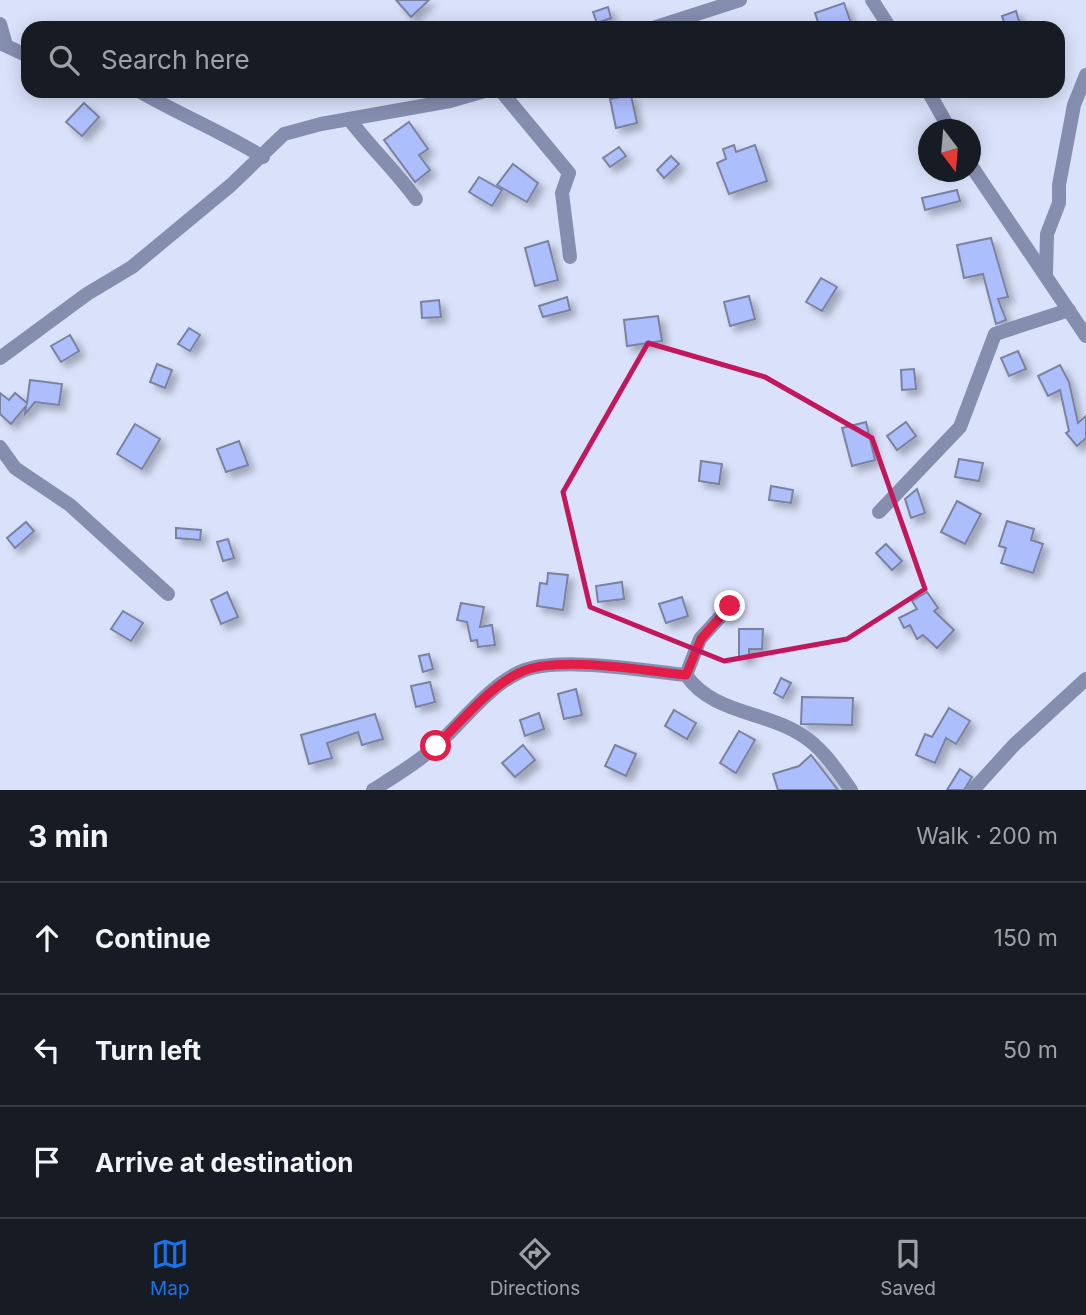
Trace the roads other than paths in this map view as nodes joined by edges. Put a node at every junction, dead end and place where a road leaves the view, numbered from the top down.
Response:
1 (740, 0) edge
2 (872, 0) edge
3 (675, 21) edge
4 (886, 21) edge
5 (0, 24) edge
6 (3, 44) edge
7 (21, 53) edge
8 (1086, 75) edge
9 (151, 98) edge
10 (460, 98) edge
11 (507, 98) edge
12 (932, 98) edge
13 (349, 119) junction
14 (944, 119) edge
15 (263, 157) junction
16 (981, 181) edge
17 (416, 199) dead end
18 (570, 257) dead end
19 (1046, 273) junction
20 (1069, 310) junction
21 (1086, 335) edge
22 (0, 358) edge
23 (0, 447) edge
24 (879, 512) dead end
25 (168, 594) dead end
26 (730, 606) dead end
27 (686, 675) junction
28 (1086, 679) edge
29 (373, 790) edge
30 (851, 790) edge
31 (974, 790) edge

1 - 3 street
2 - 4 street
5 - 6 street
6 - 7 street
8 - 19 street
9 - 15 street
10 - 13 street
11 - 18 street
12 - 14 street
13 - 15 street
13 - 17 street
15 - 22 street
16 - 19 street
19 - 20 street
20 - 21 street
20 - 24 street
23 - 25 street
26 - 27 street
27 - 29 street
27 - 30 street
28 - 31 street

